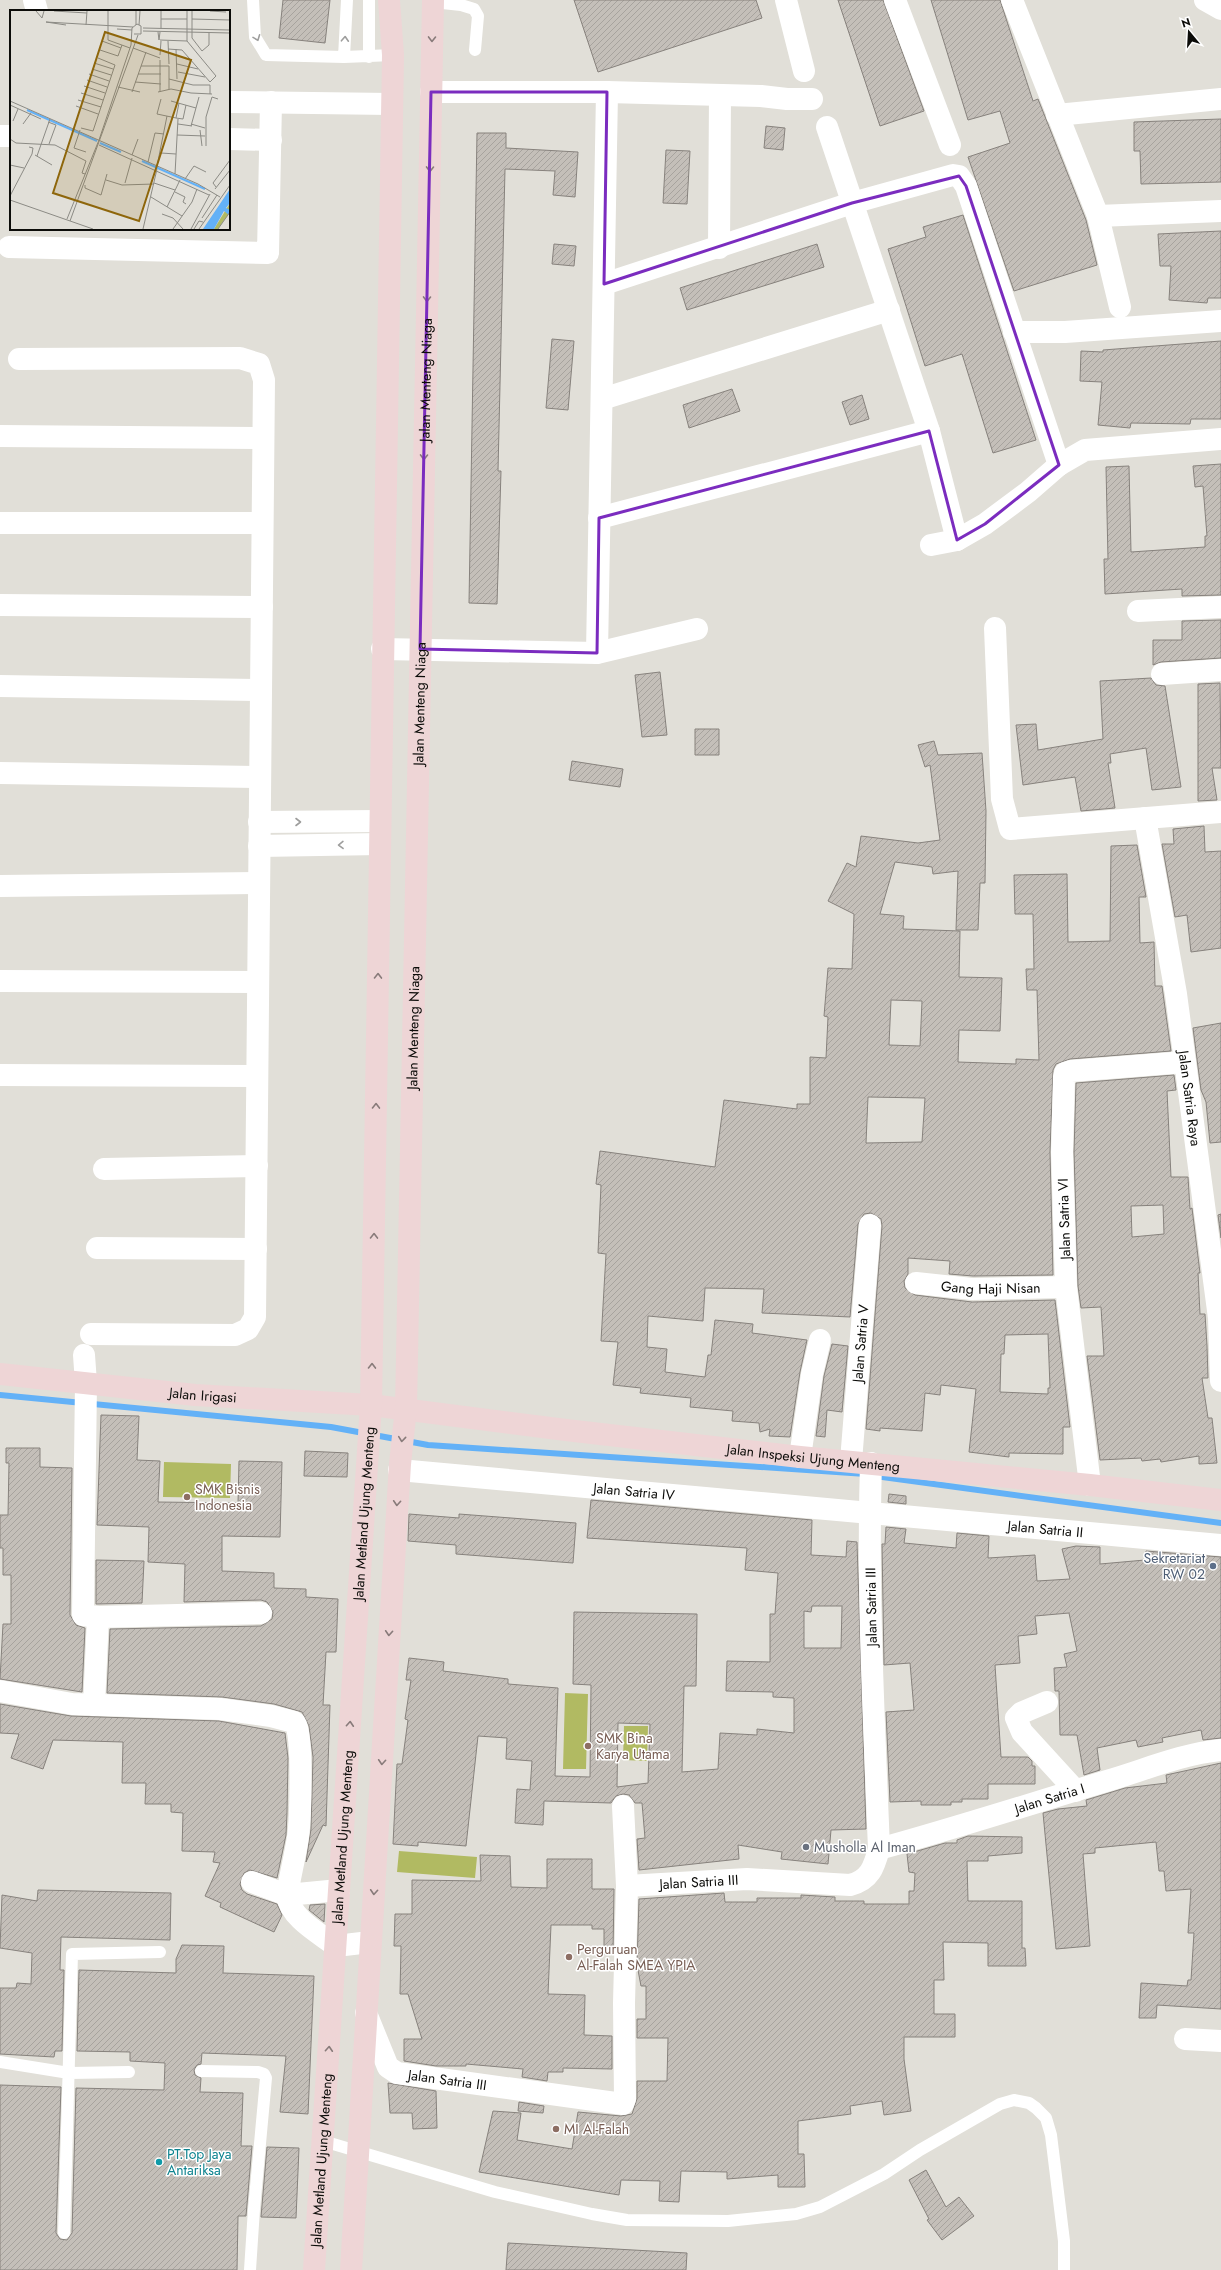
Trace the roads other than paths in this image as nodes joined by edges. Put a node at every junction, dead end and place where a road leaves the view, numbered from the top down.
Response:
1 (34, 0) edge
2 (253, 0) edge
3 (347, 0) edge
4 (369, 0) edge
5 (389, 0) edge
6 (786, 0) edge
7 (895, 0) edge
8 (1012, 0) edge
9 (433, 1) edge
10 (37, 10) edge
11 (475, 50) dead end
12 (392, 55) junction
13 (369, 56) junction
14 (344, 57) junction
15 (804, 71) dead end
16 (431, 92) junction
17 (607, 92) junction
18 (720, 95) junction
19 (812, 99) dead end
20 (1221, 99) edge
21 (230, 102) edge
22 (271, 102) junction
23 (391, 104) junction
24 (1057, 115) junction
25 (827, 128) dead end
26 (230, 140) edge
27 (271, 140) junction
28 (950, 145) dead end
29 (852, 203) junction
30 (1221, 211) edge
31 (1098, 216) junction
32 (10, 247) dead end
33 (719, 248) junction
34 (604, 284) junction
35 (1120, 307) dead end
36 (890, 310) junction
37 (1221, 321) edge
38 (1014, 332) junction
39 (19, 359) dead end
40 (602, 399) junction
41 (929, 431) junction
42 (0, 436) edge
43 (263, 438) junction
44 (1221, 439) edge
45 (1059, 465) junction
46 (599, 518) junction
47 (0, 523) edge
48 (262, 524) junction
49 (957, 540) junction
50 (931, 545) dead end
51 (0, 605) edge
52 (1221, 607) edge
53 (262, 608) junction
54 (1138, 611) dead end
55 (995, 628) dead end
56 (698, 629) dead end
57 (382, 649) junction
58 (420, 649) junction
59 (597, 653) junction
60 (1221, 670) edge
61 (1162, 674) dead end
62 (0, 686) edge
63 (261, 690) junction
64 (0, 774) edge
65 (260, 777) junction
66 (1221, 812) edge
67 (1145, 818) junction
68 (380, 821) junction
69 (259, 822) junction
70 (380, 844) junction
71 (260, 846) junction
72 (259, 883) junction
73 (0, 886) edge
74 (0, 981) edge
75 (258, 982) junction
76 (1185, 1062) junction
77 (0, 1075) edge
78 (257, 1076) junction
79 (256, 1166) junction
80 (104, 1169) dead end
81 (870, 1225) dead end
82 (98, 1248) dead end
83 (256, 1249) junction
84 (916, 1283) dead end
85 (1066, 1287) junction
86 (1220, 1318) edge
87 (91, 1334) dead end
88 (820, 1340) dead end
89 (84, 1355) dead end
90 (0, 1374) edge
91 (1221, 1381) edge
92 (86, 1390) junction
93 (371, 1407) junction
94 (405, 1411) junction
95 (800, 1457) junction
96 (400, 1467) junction
97 (864, 1467) junction
98 (1090, 1485) junction
99 (1221, 1500) edge
100 (869, 1508) junction
101 (1221, 1546) edge
102 (261, 1614) dead end
103 (98, 1617) junction
104 (0, 1691) edge
105 (1047, 1702) dead end
106 (94, 1705) junction
107 (1221, 1750) edge
108 (1076, 1791) junction
109 (623, 1806) dead end
110 (879, 1849) junction
111 (252, 1882) dead end
112 (627, 1886) junction
113 (339, 1890) junction
114 (287, 1895) junction
115 (370, 1942) junction
116 (336, 1946) junction
117 (160, 1952) dead end
118 (366, 2013) junction
119 (1185, 2039) dead end
120 (1221, 2041) edge
121 (0, 2062) edge
122 (201, 2071) dead end
123 (129, 2072) dead end
124 (69, 2073) junction
125 (323, 2141) junction
126 (358, 2151) junction
127 (64, 2233) dead end
128 (250, 2270) edge
129 (314, 2270) edge
130 (350, 2270) edge
131 (1064, 2270) edge

1 - 10 street
2 -> 14 lane
14 -> 3 lane
4 - 13 lane
5 - 12 street
6 - 15 street
7 - 28 street
8 - 24 street
9 - 11 lane
9 -> 16 street, Jalan Menteng Niaga
12 - 13 lane
12 - 23 street
13 - 14 lane
16 - 17 street
16 -> 58 street, Jalan Menteng Niaga
17 - 18 street
17 - 34 street
18 - 19 street
18 - 33 street
20 - 24 street
21 - 22 street
22 - 23 street
22 - 27 street
23 - 57 street
24 - 31 street
25 - 29 street
26 - 27 street
27 - 32 street
29 - 33 street
29 - 36 street
29 - 38 street
30 - 31 street
31 - 35 street
33 - 34 street
34 - 40 street
36 - 40 street
36 - 41 street
37 - 38 street
38 - 45 street
39 - 43 street
40 - 46 street
41 - 46 street
41 - 49 street
42 - 43 street
43 - 48 street
44 - 45 street
45 - 49 street
46 - 59 street
47 - 48 street
48 - 53 street
49 - 50 street
51 - 53 street
52 - 54 street
53 - 63 street
55 - 67 street
56 - 59 street
57 - 58 street
57 - 68 street
58 - 59 street
58 - 94 street, Jalan Menteng Niaga
60 - 61 street
62 - 63 street
63 - 65 street
64 - 65 street
65 - 69 street
66 - 67 street
67 - 76 street, Jalan Satria Raya
69 -> 68 street
68 - 70 street
69 - 71 street
70 -> 71 street
93 -> 70 street
71 - 72 street
72 - 73 street
72 - 75 street
74 - 75 street
75 - 78 street
76 - 85 street, Jalan Satria VI
76 - 86 street, Jalan Satria Raya
77 - 78 street
78 - 79 street
79 - 80 street
79 - 83 street
81 - 97 street, Jalan Satria V
82 - 83 street
83 - 87 street
84 - 85 street, Gang Haji Nisan
85 - 98 street, Jalan Satria VI
86 - 91 street, Jalan Satria Raya
88 - 95 street
89 - 92 street
90 - 92 street, Jalan Irigasi
92 - 93 street, Jalan Irigasi
92 - 103 street
93 - 94 street, Jalan Irigasi
113 -> 93 street, Jalan Metland Ujung Menteng
94 - 95 street, Jalan Inspeksi Ujung Menteng
94 -> 96 street
95 - 97 street, Jalan Inspeksi Ujung Menteng
96 - 100 street, Jalan Satria IV
96 -> 115 street
97 - 98 street, Jalan Inspeksi Ujung Menteng
97 - 100 street, Jalan Satria III
98 - 99 street, Jalan Inspeksi Ujung Menteng
100 - 101 street, Jalan Satria II
100 - 110 street, Jalan Satria III
102 - 103 street
103 - 106 street
104 - 106 street
105 - 108 street
106 - 114 street
107 - 108 street, Jalan Satria I
108 - 110 street, Jalan Satria I
109 - 112 street
110 - 112 street, Jalan Satria III
111 - 114 street
112 - 118 street, Jalan Satria III
113 - 114 street
113 - 116 street, Jalan Metland Ujung Menteng
114 - 116 street
115 - 116 street
115 - 118 street
125 -> 116 street, Jalan Metland Ujung Menteng
117 - 124 lane
118 - 126 street
119 - 120 street
121 - 124 lane
122 - 128 lane
123 - 124 lane
124 - 127 lane
125 - 126 lane
125 - 129 street, Jalan Metland Ujung Menteng
126 - 130 street
126 - 131 lane

